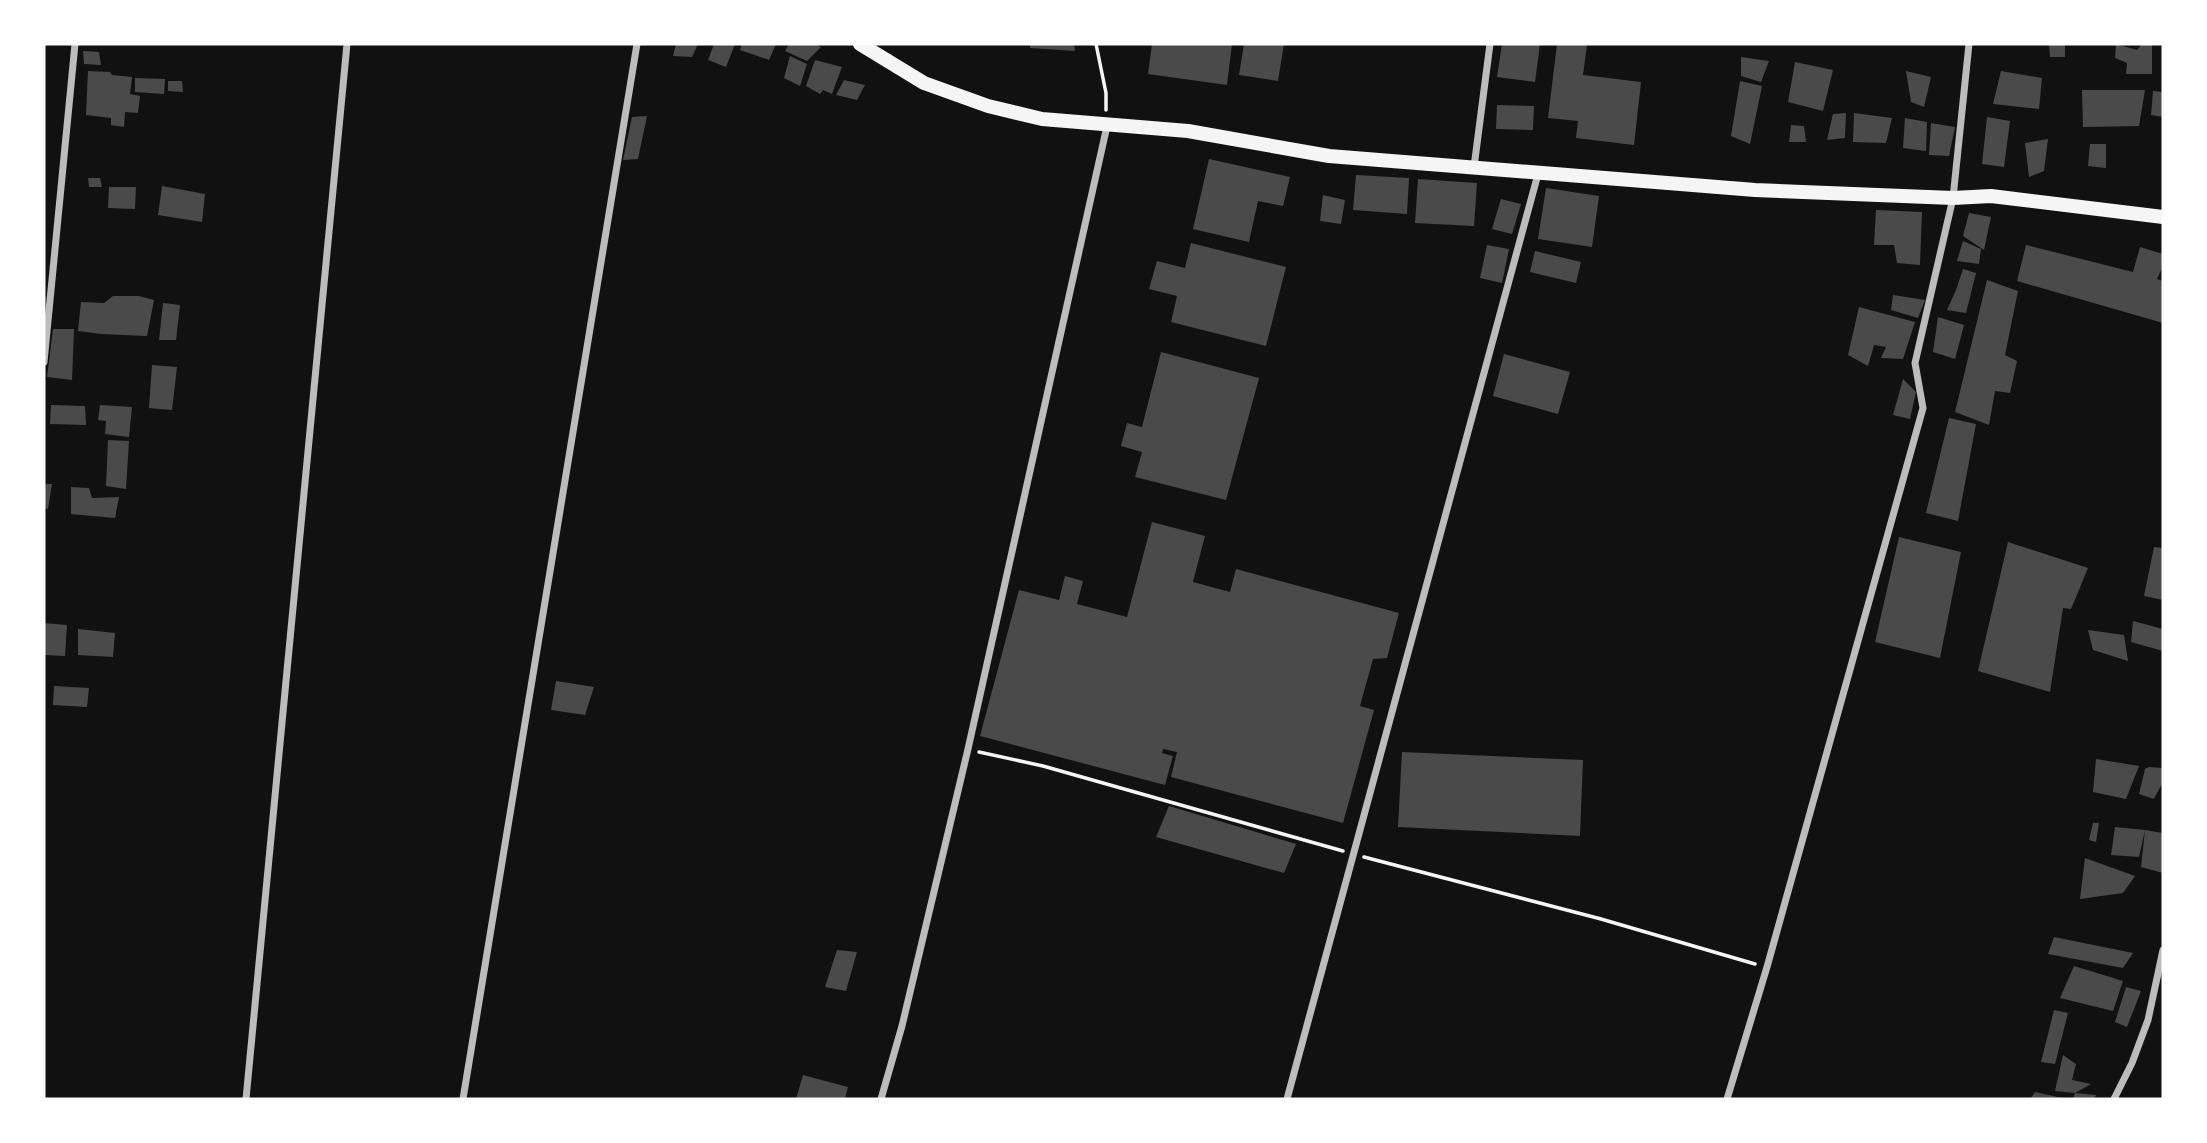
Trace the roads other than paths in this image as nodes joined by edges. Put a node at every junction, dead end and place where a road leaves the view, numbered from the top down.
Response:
1 (75, 44) edge
2 (347, 44) edge
3 (637, 44) edge
4 (860, 44) edge
5 (1490, 44) edge
6 (1969, 44) edge
7 (1107, 126) junction
8 (1474, 168) junction
9 (1538, 173) junction
10 (1953, 198) junction
11 (2163, 218) edge
12 (44, 362) edge
13 (2163, 950) edge
14 (246, 1099) edge
15 (463, 1099) edge
16 (881, 1099) edge
17 (1287, 1099) edge
18 (1727, 1099) edge
19 (2114, 1099) edge

1 - 12 street
2 - 14 street
3 - 15 street
4 - 7 main road
5 - 8 street
6 - 10 street
7 - 8 main road
7 - 16 street
8 - 9 main road
9 - 10 main road
9 - 17 street
10 - 11 main road
10 - 18 street
13 - 19 street

